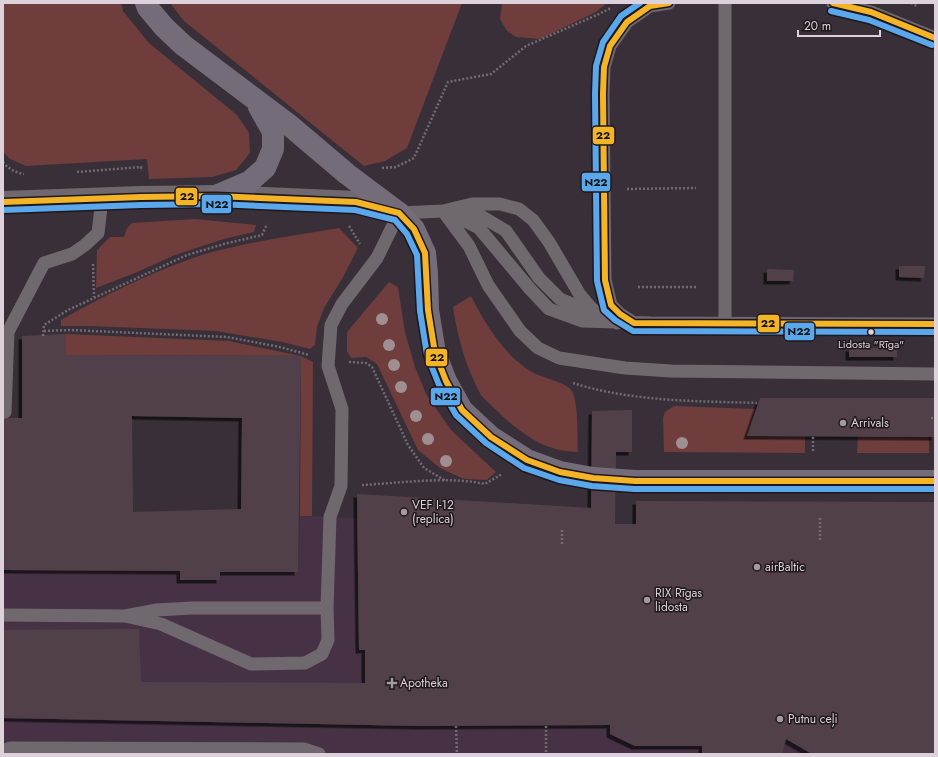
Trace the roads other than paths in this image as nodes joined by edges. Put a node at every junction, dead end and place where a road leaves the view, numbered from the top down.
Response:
1 (146, 3) edge
2 (669, 3) edge
3 (725, 3) edge
4 (833, 3) edge
5 (935, 38) edge
6 (255, 100) junction
7 (216, 196) junction
8 (102, 198) junction
9 (3, 202) edge
10 (443, 210) junction
11 (399, 213) junction
12 (617, 323) junction
13 (634, 323) junction
14 (725, 323) junction
15 (935, 324) edge
16 (935, 374) edge
17 (4, 412) dead end
18 (935, 481) edge
19 (327, 608) junction
20 (3, 615) edge
21 (125, 616) junction
22 (3, 751) edge
23 (319, 754) edge

1 - 6 main road
2 - 13 lane
3 - 14 lane
4 - 5 lane
6 - 7 main road
6 - 11 main road
7 - 8 street
7 - 11 street
8 - 9 street
8 - 17 lane
10 - 11 lane
10 - 12 lane
10 - 12 lane
10 - 12 lane
10 - 16 lane
11 - 18 main road
11 - 19 lane
12 - 13 lane
13 - 14 lane
14 - 15 lane
19 - 21 lane
19 - 21 lane
20 - 21 lane
22 - 23 lane

